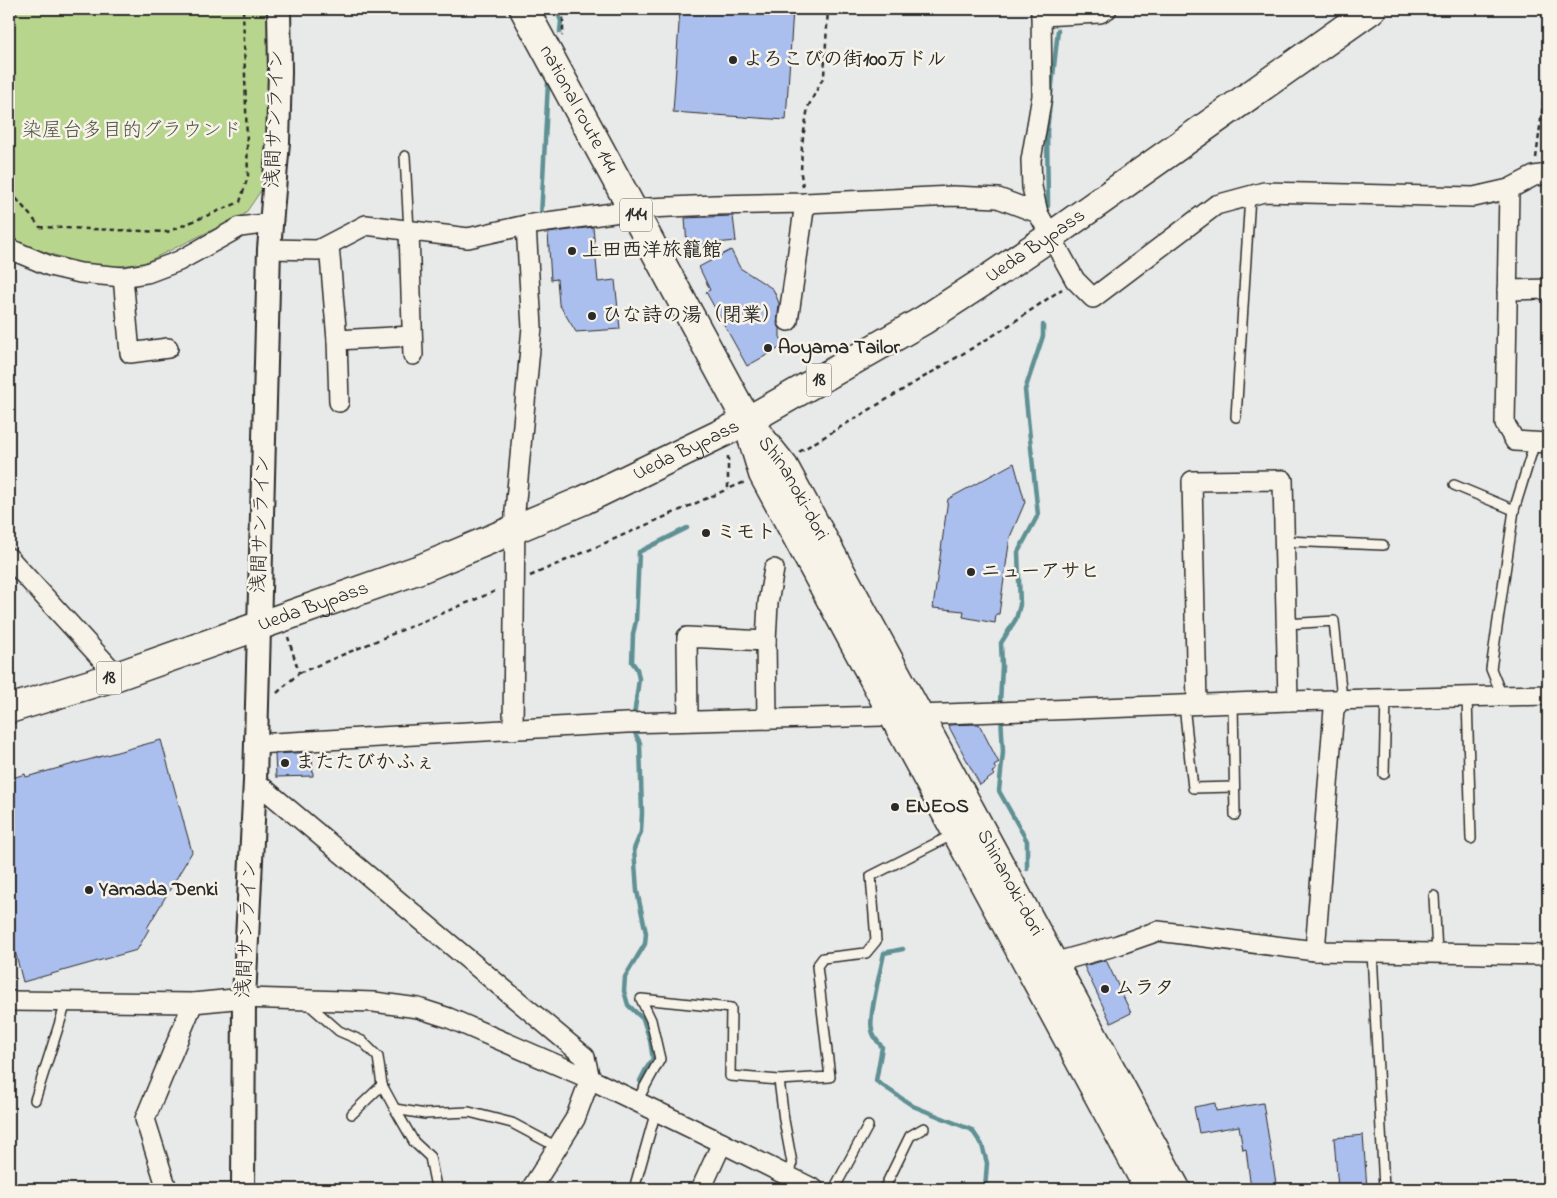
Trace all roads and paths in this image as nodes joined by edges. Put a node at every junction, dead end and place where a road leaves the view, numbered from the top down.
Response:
1 (18, 9) edge
2 (243, 9) edge
3 (279, 9) edge
4 (524, 9) edge
5 (560, 9) edge
6 (828, 9) edge
7 (1107, 9) edge
8 (1372, 9) edge
9 (1041, 13) edge
10 (9, 22) edge
11 (564, 34) dead end
12 (1548, 84) edge
13 (9, 118) edge
14 (405, 156) dead end
15 (1541, 175) edge
16 (1509, 189) junction
17 (1250, 196) junction
18 (805, 203) junction
19 (634, 211) junction
20 (271, 223) junction
21 (526, 225) junction
22 (1044, 225) junction
23 (409, 230) junction
24 (330, 245) junction
25 (10, 249) edge
26 (269, 249) junction
27 (123, 276) junction
28 (1075, 280) junction
29 (1548, 289) edge
30 (1507, 290) junction
31 (788, 321) dead end
32 (412, 336) junction
33 (337, 340) junction
34 (168, 348) dead end
35 (413, 355) dead end
36 (339, 402) dead end
37 (1236, 417) dead end
38 (747, 421) junction
39 (1541, 443) edge
40 (794, 455) dead end
41 (728, 456) dead end
42 (751, 480) dead end
43 (1454, 485) dead end
44 (1514, 510) junction
45 (515, 528) junction
46 (1285, 541) junction
47 (1383, 545) dead end
48 (9, 558) edge
49 (774, 569) dead end
50 (1286, 624) junction
51 (259, 625) junction
52 (288, 636) dead end
53 (766, 641) junction
54 (208, 644) junction
55 (110, 668) junction
56 (9, 693) edge
57 (1548, 695) edge
58 (274, 696) dead end
59 (1502, 696) junction
60 (1467, 697) junction
61 (1386, 698) junction
62 (1342, 700) junction
63 (1288, 701) junction
64 (1233, 703) junction
65 (1190, 704) junction
66 (9, 709) edge
67 (906, 715) junction
68 (768, 719) junction
69 (688, 721) junction
70 (513, 730) junction
71 (256, 744) junction
72 (1384, 774) dead end
73 (255, 781) junction
74 (1234, 787) junction
75 (1235, 815) dead end
76 (956, 832) junction
77 (1471, 839) dead end
78 (1434, 896) dead end
79 (1315, 951) junction
80 (1372, 952) junction
81 (1437, 953) junction
82 (1548, 955) edge
83 (1053, 962) junction
84 (244, 998) junction
85 (304, 1000) junction
86 (9, 1001) edge
87 (66, 1002) junction
88 (193, 1003) junction
89 (590, 1079) junction
90 (779, 1080) junction
91 (382, 1084) junction
92 (35, 1100) dead end
93 (637, 1101) junction
94 (394, 1109) junction
95 (656, 1111) junction
96 (352, 1114) dead end
97 (868, 1126) dead end
98 (924, 1128) dead end
99 (722, 1143) junction
100 (557, 1147) junction
101 (787, 1175) junction
102 (436, 1187) dead end
103 (167, 1189) edge
104 (243, 1189) edge
105 (530, 1189) edge
106 (634, 1189) edge
107 (701, 1189) edge
108 (814, 1189) edge
109 (834, 1189) edge
110 (884, 1189) edge
111 (1149, 1189) edge
112 (1176, 1189) edge
113 (1384, 1189) edge

1 - 10 path
2 - 13 path
3 - 20 street, 浅間サンライン
4 - 19 highway, national route 144 / 144
5 - 11 path
6 - 18 path
7 - 9 street
8 - 22 highway, Ueda Bypass / 18
9 - 22 street
12 - 15 path
14 - 23 lane
15 - 16 street
16 - 17 street
16 - 30 street
17 - 28 street
17 - 37 lane
18 - 19 street
18 - 22 street
18 - 31 street
19 - 21 street
19 - 38 highway, national route 144 / 144
20 - 26 street, 浅間サンライン
20 - 27 street
21 - 23 street
21 - 45 street
22 - 28 street
22 - 38 highway, Ueda Bypass / 18
23 - 24 street
23 - 32 street
24 - 26 street
24 - 33 street
25 - 27 street
26 - 51 street, 浅間サンライン
27 - 34 street
28 - 40 path
29 - 30 street
30 - 39 street
32 - 33 street
32 - 35 street
33 - 36 street
38 - 45 highway, Ueda Bypass / 18
38 - 67 highway, Shinanoki-dori / 144
39 - 44 lane
41 - 42 path
43 - 44 lane
44 - 59 lane
45 - 51 highway, Ueda Bypass / 18
45 - 70 street
46 - 47 lane
46 - 50 street
46 - 65 street
48 - 55 street
49 - 53 street
50 - 62 lane
50 - 63 street
51 - 54 highway, Ueda Bypass / 18
51 - 71 street, 浅間サンライン
52 - 58 path
53 - 68 street
53 - 69 street
54 - 55 highway, Ueda Bypass / 18
54 - 66 highway, Ueda Bypass / 18
55 - 56 highway, Ueda Bypass / 18
57 - 59 street
59 - 60 street
60 - 61 street
60 - 77 lane
61 - 62 street
61 - 72 lane
62 - 63 street
62 - 79 street
63 - 64 street
64 - 65 street
64 - 74 lane
65 - 67 street
65 - 74 lane
67 - 68 street
67 - 76 highway, Shinanoki-dori / 144
67 - 83 highway, Shinanoki-dori / 144
68 - 69 street
69 - 70 street
70 - 71 street
71 - 73 street, 浅間サンライン
73 - 84 street, 浅間サンライン
73 - 89 street
74 - 75 lane
76 - 90 lane
76 - 111 highway, Shinanoki-dori / 144
78 - 81 lane
79 - 80 street
79 - 83 street
80 - 81 street
80 - 113 lane
81 - 82 street
83 - 112 highway, Shinanoki-dori / 144
84 - 85 street
84 - 88 street
84 - 104 street, 浅間サンライン
85 - 89 street
85 - 91 lane
86 - 87 street
87 - 88 street
87 - 92 lane
88 - 103 street
89 - 93 street
89 - 100 street
90 - 93 lane
90 - 101 lane
91 - 94 lane
91 - 96 lane
93 - 95 street
94 - 100 lane
94 - 102 lane
95 - 99 street
95 - 106 lane
97 - 109 lane
98 - 110 lane
99 - 101 street
99 - 107 street
100 - 105 street
101 - 108 street

